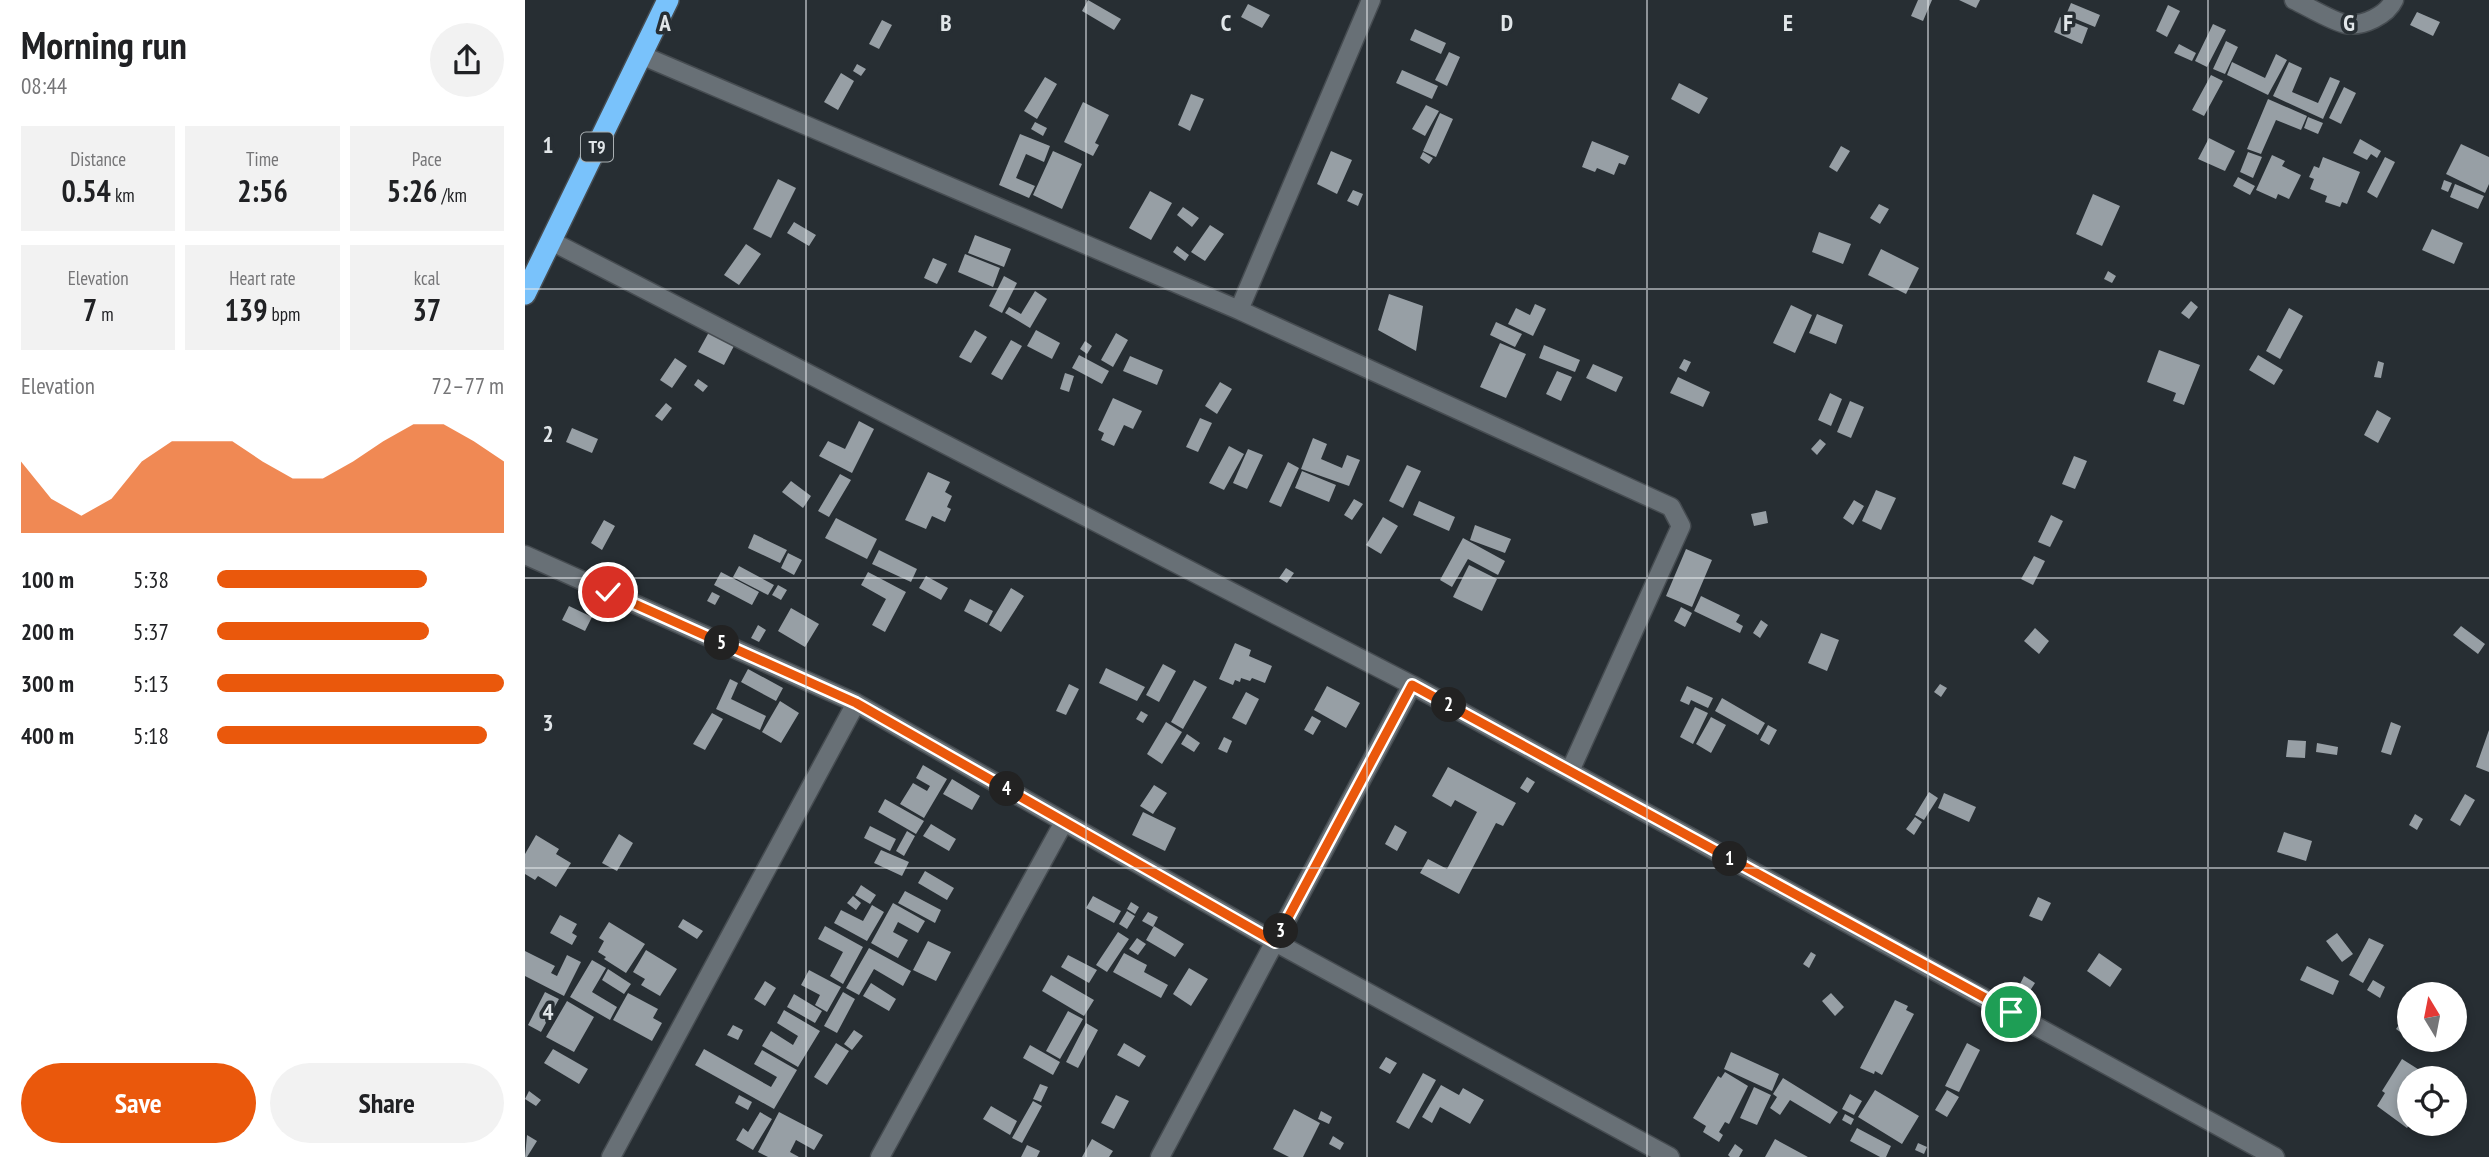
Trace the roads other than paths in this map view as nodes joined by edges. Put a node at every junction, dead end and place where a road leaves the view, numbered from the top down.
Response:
1 (668, 0) edge
2 (1371, 0) edge
3 (2294, 0) edge
4 (2394, 0) edge
5 (641, 55) junction
6 (551, 241) junction
7 (525, 295) edge
8 (1239, 310) junction
9 (525, 555) edge
10 (1412, 685) junction
11 (856, 703) junction
12 (1570, 771) junction
13 (1064, 822) junction
14 (1275, 942) junction
15 (611, 1157) edge
16 (880, 1157) edge
17 (1160, 1157) edge
18 (1670, 1157) edge
19 (2275, 1157) edge

1 - 5 highway, T9
2 - 8 street
3 - 4 street
5 - 6 highway, T9
5 - 8 street
6 - 7 highway, T9
6 - 10 street
8 - 12 street
9 - 11 street
10 - 12 street
10 - 14 street
11 - 13 street
11 - 15 street
12 - 19 street
13 - 14 street
13 - 16 street
14 - 17 street
14 - 18 street

